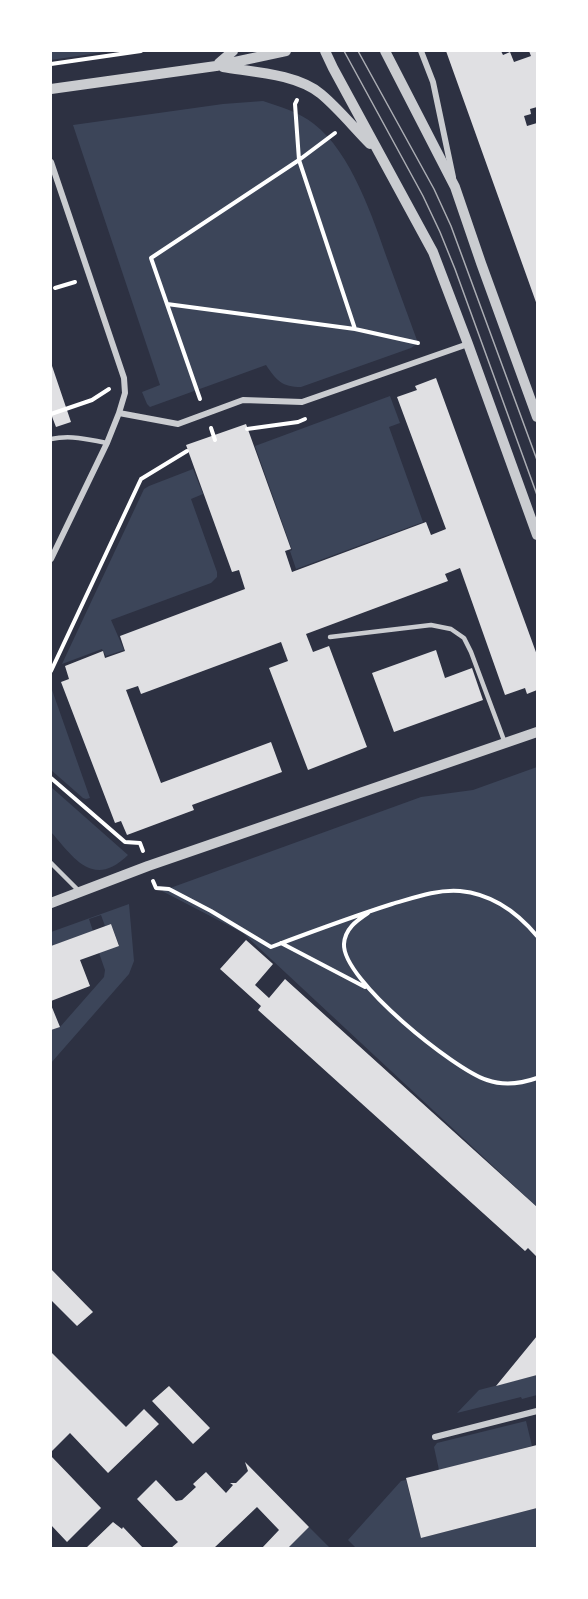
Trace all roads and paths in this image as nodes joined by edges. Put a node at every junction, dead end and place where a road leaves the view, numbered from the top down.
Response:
1 (141, 51) edge
2 (233, 51) edge
3 (286, 51) edge
4 (325, 51) edge
5 (385, 51) edge
6 (421, 51) edge
7 (51, 64) edge
8 (216, 66) junction
9 (51, 89) edge
10 (295, 104) dead end
11 (335, 133) dead end
12 (381, 156) junction
13 (299, 160) junction
14 (51, 162) edge
15 (456, 187) junction
16 (80, 281) dead end
17 (55, 288) dead end
18 (167, 304) junction
19 (355, 329) junction
20 (421, 344) dead end
21 (468, 344) junction
22 (110, 389) dead end
23 (196, 390) dead end
24 (119, 413) junction
25 (51, 414) edge
26 (537, 417) edge
27 (51, 439) edge
28 (107, 443) junction
29 (187, 451) dead end
30 (537, 535) edge
31 (51, 559) edge
32 (330, 637) dead end
33 (51, 671) edge
34 (537, 732) edge
35 (505, 743) junction
36 (51, 778) edge
37 (51, 864) edge
38 (148, 866) junction
39 (81, 892) junction
40 (51, 903) edge
41 (374, 910) junction
42 (537, 936) edge
43 (281, 943) junction
44 (368, 988) junction
45 (537, 1078) edge
46 (537, 1411) edge
47 (435, 1437) dead end

1 - 7 path
2 - 8 street
3 - 8 street
4 - 12 street
5 - 15 street
6 - 15 street
8 - 9 street
8 - 12 street
10 - 13 path
11 - 13 path
12 - 21 street
13 - 18 path
13 - 19 path
14 - 24 street
15 - 26 street
16 - 17 path
18 - 19 path
18 - 23 path
19 - 20 path
21 - 24 street
21 - 30 street
22 - 25 path
24 - 28 street
27 - 28 lane
28 - 31 street
29 - 33 path
32 - 35 lane
34 - 35 street
35 - 38 street
36 - 38 path
37 - 39 lane
38 - 39 street
38 - 43 path
39 - 40 street
41 - 42 path
41 - 43 path
41 - 44 path
43 - 44 path
44 - 45 path
46 - 47 street

